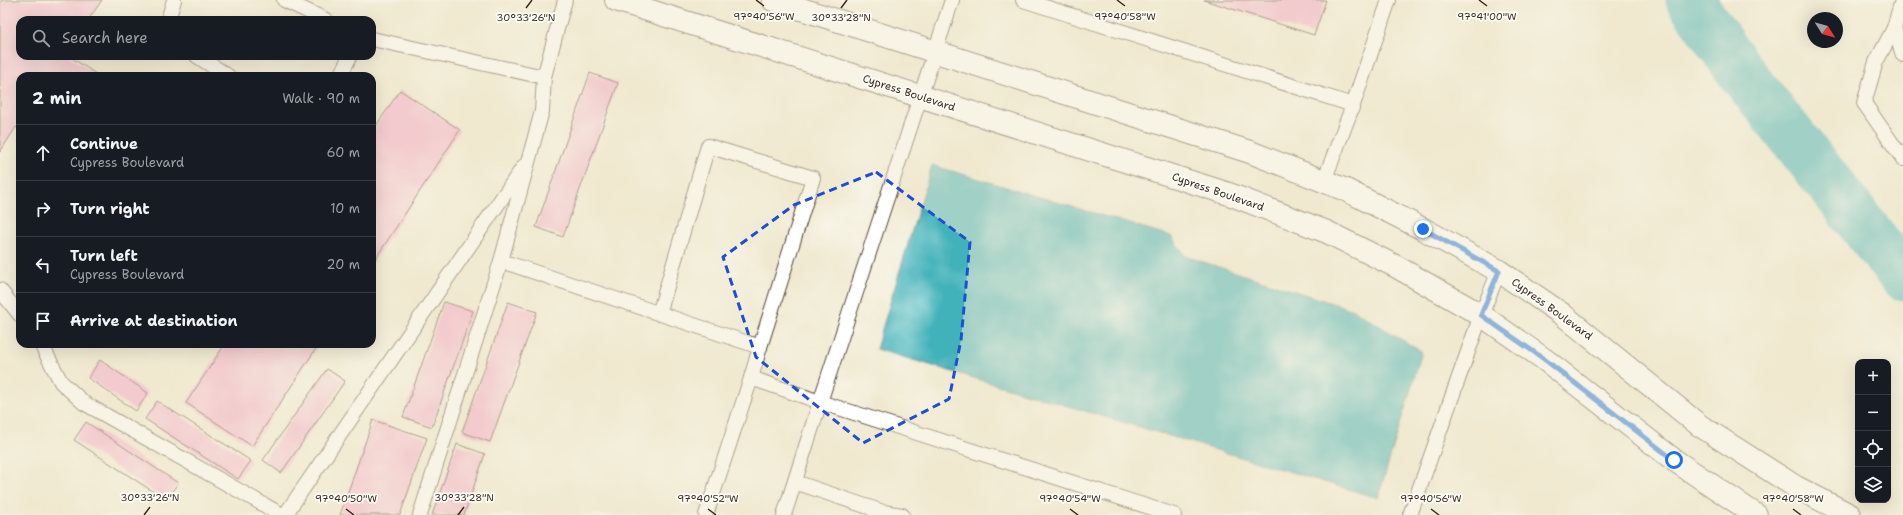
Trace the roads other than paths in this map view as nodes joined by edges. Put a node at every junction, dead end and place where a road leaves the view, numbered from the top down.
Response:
1 (174, 0) edge
2 (284, 0) edge
3 (565, 0) edge
4 (616, 0) edge
5 (773, 0) edge
6 (952, 0) edge
7 (1023, 0) edge
8 (1389, 0) edge
9 (1902, 0) edge
10 (169, 16) edge
11 (318, 16) edge
12 (1894, 28) junction
13 (376, 40) edge
14 (934, 51) junction
15 (1903, 55) edge
16 (203, 60) edge
17 (348, 60) edge
18 (222, 72) edge
19 (342, 72) edge
20 (544, 77) junction
21 (919, 96) junction
22 (1353, 105) junction
23 (530, 156) junction
24 (1903, 159) edge
25 (1324, 181) junction
26 (501, 261) junction
27 (1499, 271) junction
28 (0, 290) edge
29 (16, 310) edge
30 (659, 314) junction
31 (1481, 315) junction
32 (760, 347) junction
33 (43, 348) edge
34 (751, 378) junction
35 (820, 402) junction
36 (795, 482) junction
37 (1155, 512) edge
38 (879, 514) edge
39 (282, 515) edge
40 (285, 515) edge
41 (420, 515) edge
42 (706, 515) edge
43 (784, 515) edge
44 (902, 515) edge
45 (1174, 515) edge
46 (1410, 515) edge
47 (1756, 515) edge
48 (1850, 515) edge

1 - 10 lane
2 - 11 lane
3 - 20 lane
4 - 21 street, Cypress Boulevard
5 - 14 street, Cypress Boulevard
6 - 14 lane
7 - 22 lane
8 - 22 lane
9 - 12 lane
12 - 15 lane
12 - 24 lane
13 - 20 lane
14 - 21 lane
14 - 25 street, Cypress Boulevard
16 - 18 lane
17 - 19 lane
20 - 23 lane
21 - 31 street, Cypress Boulevard
21 - 35 lane
22 - 25 lane
23 - 26 lane
23 - 40 lane
25 - 27 street, Cypress Boulevard
26 - 30 lane
26 - 41 lane
27 - 31 lane
27 - 48 street, Cypress Boulevard
28 - 29 lane
30 - 32 lane
30 - 32 lane
31 - 46 lane
31 - 47 street, Cypress Boulevard
32 - 34 lane
33 - 39 lane
34 - 35 lane
34 - 42 lane
35 - 36 lane
35 - 37 lane
36 - 38 lane
36 - 43 lane
37 - 45 lane
38 - 44 lane

